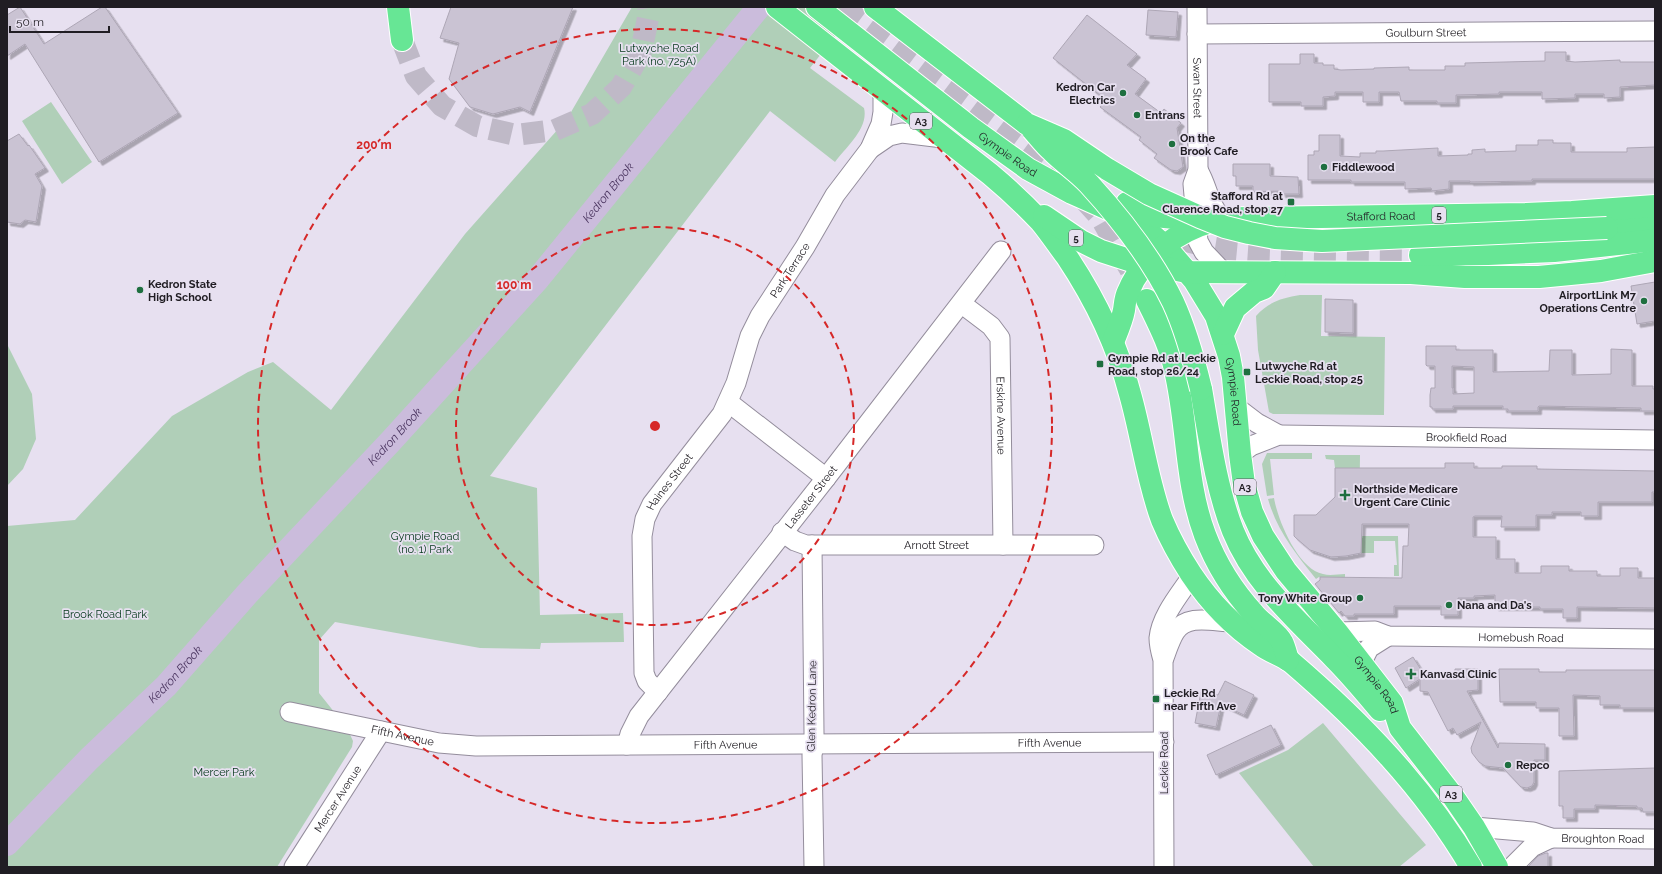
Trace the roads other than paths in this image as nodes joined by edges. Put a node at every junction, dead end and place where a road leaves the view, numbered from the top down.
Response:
1 (398, 7) edge
2 (777, 7) edge
3 (817, 7) edge
4 (1197, 7) edge
5 (876, 8) edge
6 (1655, 31) edge
7 (1197, 34) junction
8 (402, 40) tunnel mouth
9 (883, 91) junction
10 (1027, 124) junction
11 (971, 128) junction
12 (943, 138) junction
13 (870, 149) junction
14 (1198, 170) junction
15 (1058, 172) dead end
16 (1015, 196) junction
17 (1113, 197) dead end
18 (1655, 206) edge
19 (1174, 218) tunnel mouth
20 (1224, 220) junction
21 (1655, 222) edge
22 (1196, 228) junction
23 (1655, 240) edge
24 (1164, 245) junction
25 (1001, 251) dead end
26 (1420, 255) tunnel mouth
27 (1655, 261) edge
28 (1145, 264) junction
29 (1187, 272) junction
30 (1275, 272) junction
31 (1224, 273) junction
32 (1147, 300) dead end
33 (962, 304) junction
34 (1223, 334) junction
35 (1113, 342) junction
36 (728, 402) junction
37 (1236, 407) junction
38 (1279, 436) junction
39 (1655, 440) edge
40 (1240, 454) junction
41 (826, 478) junction
42 (782, 532) junction
43 (812, 545) junction
44 (1003, 545) junction
45 (1094, 545) dead end
46 (1192, 576) junction
47 (1233, 622) junction
48 (1336, 632) junction
49 (1388, 636) junction
50 (1655, 638) edge
51 (1163, 660) junction
52 (1288, 660) junction
53 (1361, 664) junction
54 (658, 692) junction
55 (290, 712) dead end
56 (1400, 728) junction
57 (381, 731) junction
58 (1164, 742) junction
59 (627, 745) junction
60 (814, 745) junction
61 (1474, 827) junction
62 (1551, 838) junction
63 (1655, 839) edge
64 (294, 867) edge
65 (814, 867) edge
66 (1164, 867) edge
67 (1471, 867) edge
68 (1498, 867) edge
69 (1512, 867) edge

1 - 8 highway
2 - 9 highway, A3
3 - 11 highway, Gympie Road / A3
4 - 7 street, Swan Street
5 - 10 highway
6 - 7 street, Goulburn Street
7 - 14 street, Swan Street
9 - 12 highway, A3
9 - 13 street, Park Terrace
10 - 21 highway, bridge
10 - 56 highway, bridge
11 - 15 highway, A3
11 - 24 highway, Gympie Road / A3
12 - 13 street, Park Terrace
12 - 16 highway, A3
13 - 36 street, Park Terrace
14 - 20 street, Swan Street
14 - 22 street, Swan Street
16 - 28 highway, 5
16 - 35 highway, A3
17 - 19 highway
18 - 20 highway, Stafford Road / 5
20 - 22 highway, Stafford Road / 5
22 - 24 highway, Stafford Road / 5
22 - 31 street, Swan Street
23 - 26 highway
24 - 28 highway, Stafford Road / 5
24 - 29 highway, Gympie Road / A3
25 - 33 street, Lasseter Street
27 - 30 highway, 5
28 - 29 highway, 5
28 - 35 highway, Stafford Road / 5
29 - 31 highway, 5
29 - 34 highway, Gympie Road / A3
30 - 31 highway, 5
30 - 34 highway
32 - 52 highway
33 - 41 street, Lasseter Street
33 - 44 street, Erskine Avenue
34 - 37 highway, Gympie Road / A3
35 - 46 highway, A3
36 - 41 street
36 - 54 street, Haines Street
37 - 38 street, Brookfield Road
37 - 40 highway, Gympie Road / A3
38 - 39 street, Brookfield Road
38 - 40 street, Brookfield Road
40 - 48 highway, Gympie Road / A3
41 - 42 street, Lasseter Street
42 - 43 street, Arnott Street
42 - 54 street, Lasseter Street
43 - 44 street, Arnott Street
43 - 60 street, Glen Kedron Lane
44 - 45 street, Arnott Street
46 - 47 highway, A3
46 - 51 street, Leckie Road
47 - 51 street, Leckie Road
47 - 52 highway, A3
48 - 49 street, Homebush Road
48 - 53 highway, Gympie Road / A3
49 - 50 street, Homebush Road
49 - 53 street
51 - 58 street, Leckie Road
52 - 67 highway, A3
53 - 56 highway, Gympie Road / A3
54 - 59 street, Lasseter Street
55 - 57 street, Fifth Avenue
56 - 61 highway, Gympie Road / A3
57 - 59 street, Fifth Avenue
57 - 64 street, Mercer Avenue
58 - 60 street, Fifth Avenue
58 - 66 street, Leckie Road
59 - 60 street, Fifth Avenue
60 - 65 street, Glen Kedron Lane
61 - 62 street, Broughton Road
61 - 68 highway, Gympie Road / A3
62 - 63 street, Broughton Road
62 - 69 street, Broughton Road

